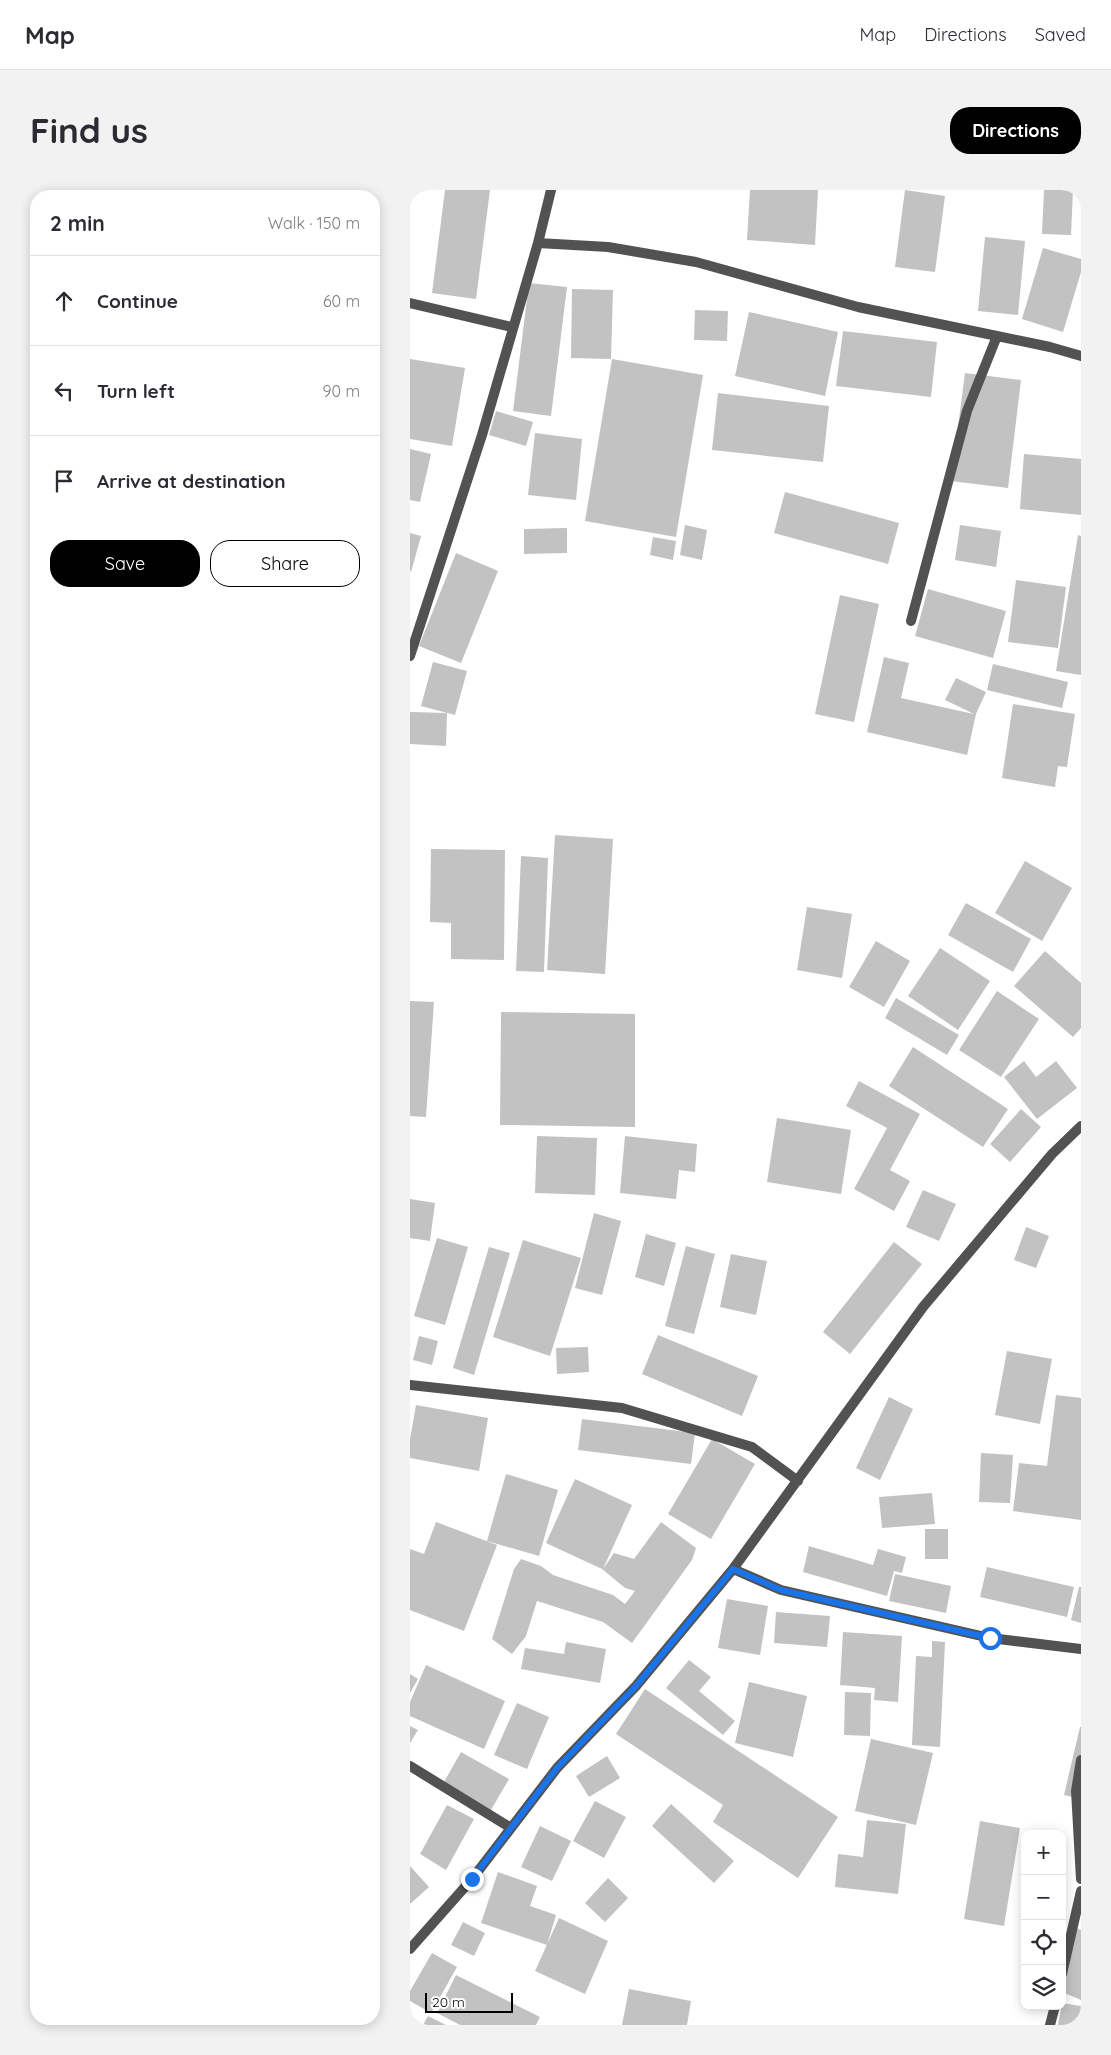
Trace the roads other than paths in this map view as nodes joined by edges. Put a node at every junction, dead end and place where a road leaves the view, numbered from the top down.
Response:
1 (551, 190) edge
2 (538, 243) junction
3 (410, 303) edge
4 (512, 327) junction
5 (997, 336) junction
6 (1081, 356) edge
7 (911, 621) dead end
8 (410, 656) edge
9 (1081, 1126) edge
10 (410, 1385) edge
11 (798, 1481) junction
12 (733, 1569) junction
13 (1081, 1649) edge
14 (1081, 1760) edge
15 (410, 1766) edge
16 (511, 1828) junction
17 (1081, 1879) edge
18 (1081, 1891) edge
19 (410, 1948) edge
20 (1064, 1965) edge
21 (1054, 2010) edge
22 (1050, 2025) edge

1 - 2 street
2 - 4 street
2 - 5 street
3 - 4 street
4 - 8 street
5 - 6 street
5 - 7 street
9 - 11 street
10 - 11 street
11 - 12 street
12 - 13 street
12 - 16 street
14 - 17 street
15 - 16 street
16 - 19 street
18 - 20 street
21 - 22 street

